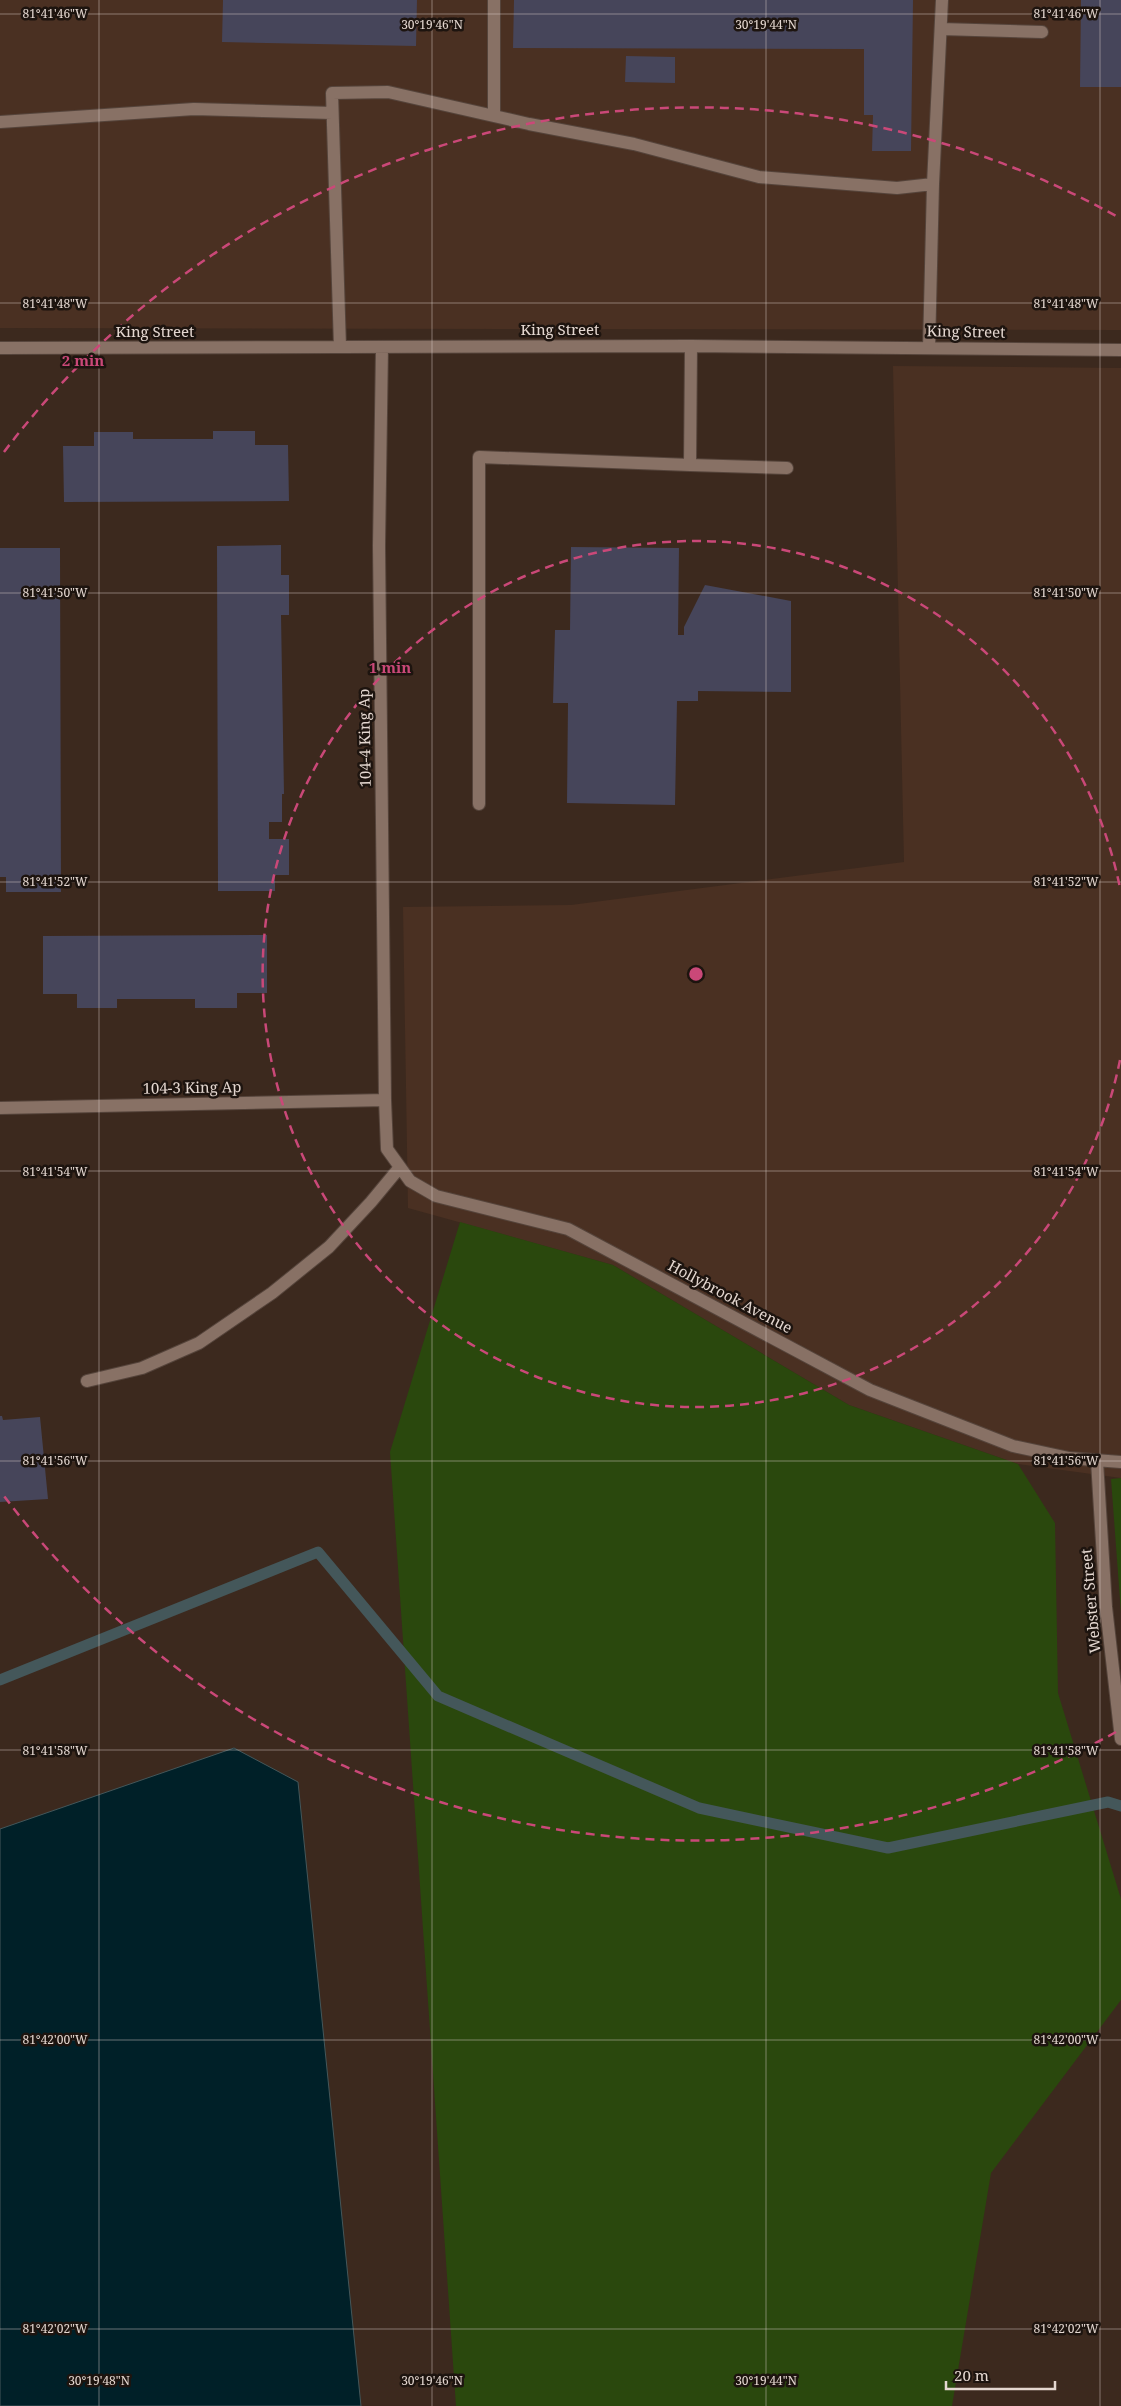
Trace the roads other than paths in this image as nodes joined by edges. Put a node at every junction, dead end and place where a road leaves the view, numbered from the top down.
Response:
1 (494, 0) edge
2 (942, 0) edge
3 (941, 29) junction
4 (1042, 32) dead end
5 (332, 113) junction
6 (494, 116) junction
7 (0, 122) edge
8 (934, 184) junction
9 (692, 346) junction
10 (340, 347) junction
11 (382, 347) junction
12 (0, 348) edge
13 (929, 348) junction
14 (1121, 350) edge
15 (690, 465) junction
16 (787, 468) dead end
17 (480, 804) dead end
18 (385, 1100) junction
19 (0, 1108) edge
20 (400, 1167) junction
21 (87, 1381) dead end
22 (1097, 1461) junction
23 (1121, 1462) edge
24 (1121, 1739) edge

1 - 6 street
2 - 3 street
3 - 4 street
3 - 8 street
5 - 6 street
5 - 7 street
5 - 10 street
6 - 8 street
8 - 13 street
9 - 11 street, King Street
9 - 13 street, King Street
9 - 15 street
10 - 11 street, King Street
10 - 12 street, King Street
11 - 18 street, 104-4 King Ap
13 - 14 street, King Street
15 - 16 street
15 - 17 street
18 - 19 street, 104-3 King Ap
18 - 20 street, Hollybrook Avenue
20 - 21 street
20 - 22 street, Hollybrook Avenue
22 - 23 street, Hollybrook Avenue
22 - 24 street, Webster Street

